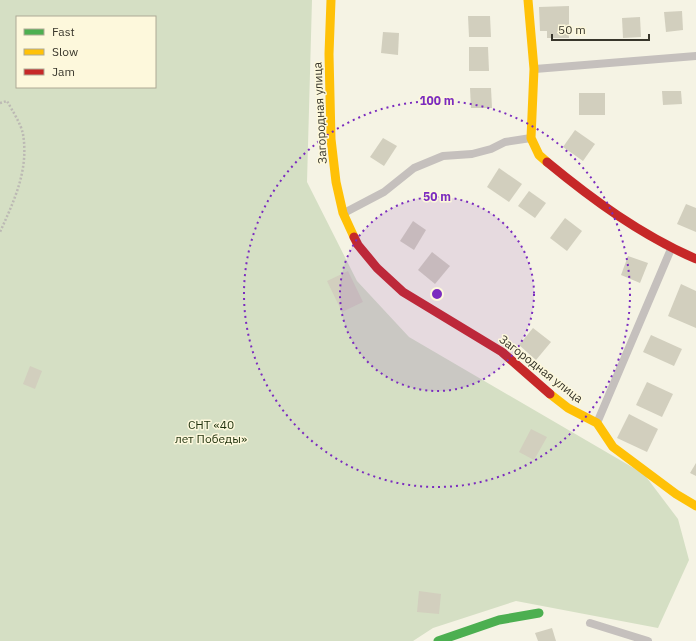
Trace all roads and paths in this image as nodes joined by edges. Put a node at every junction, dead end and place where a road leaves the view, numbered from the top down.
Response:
1 (331, 0) edge
2 (528, 0) edge
3 (696, 56) edge
4 (534, 69) junction
5 (0, 103) edge
6 (531, 138) junction
7 (343, 213) junction
8 (0, 232) edge
9 (671, 248) junction
10 (696, 259) edge
11 (597, 423) junction
12 (696, 506) edge
13 (539, 613) dead end
14 (590, 623) dead end
15 (438, 641) edge
16 (648, 641) edge

1 - 7 street, Загородная улица
2 - 4 street
3 - 4 lane
4 - 6 street
5 - 8 path
6 - 7 lane
6 - 9 street
7 - 11 street, Загородная улица
9 - 10 street
9 - 11 lane
11 - 12 street, Загородная улица
13 - 15 street
14 - 16 lane

